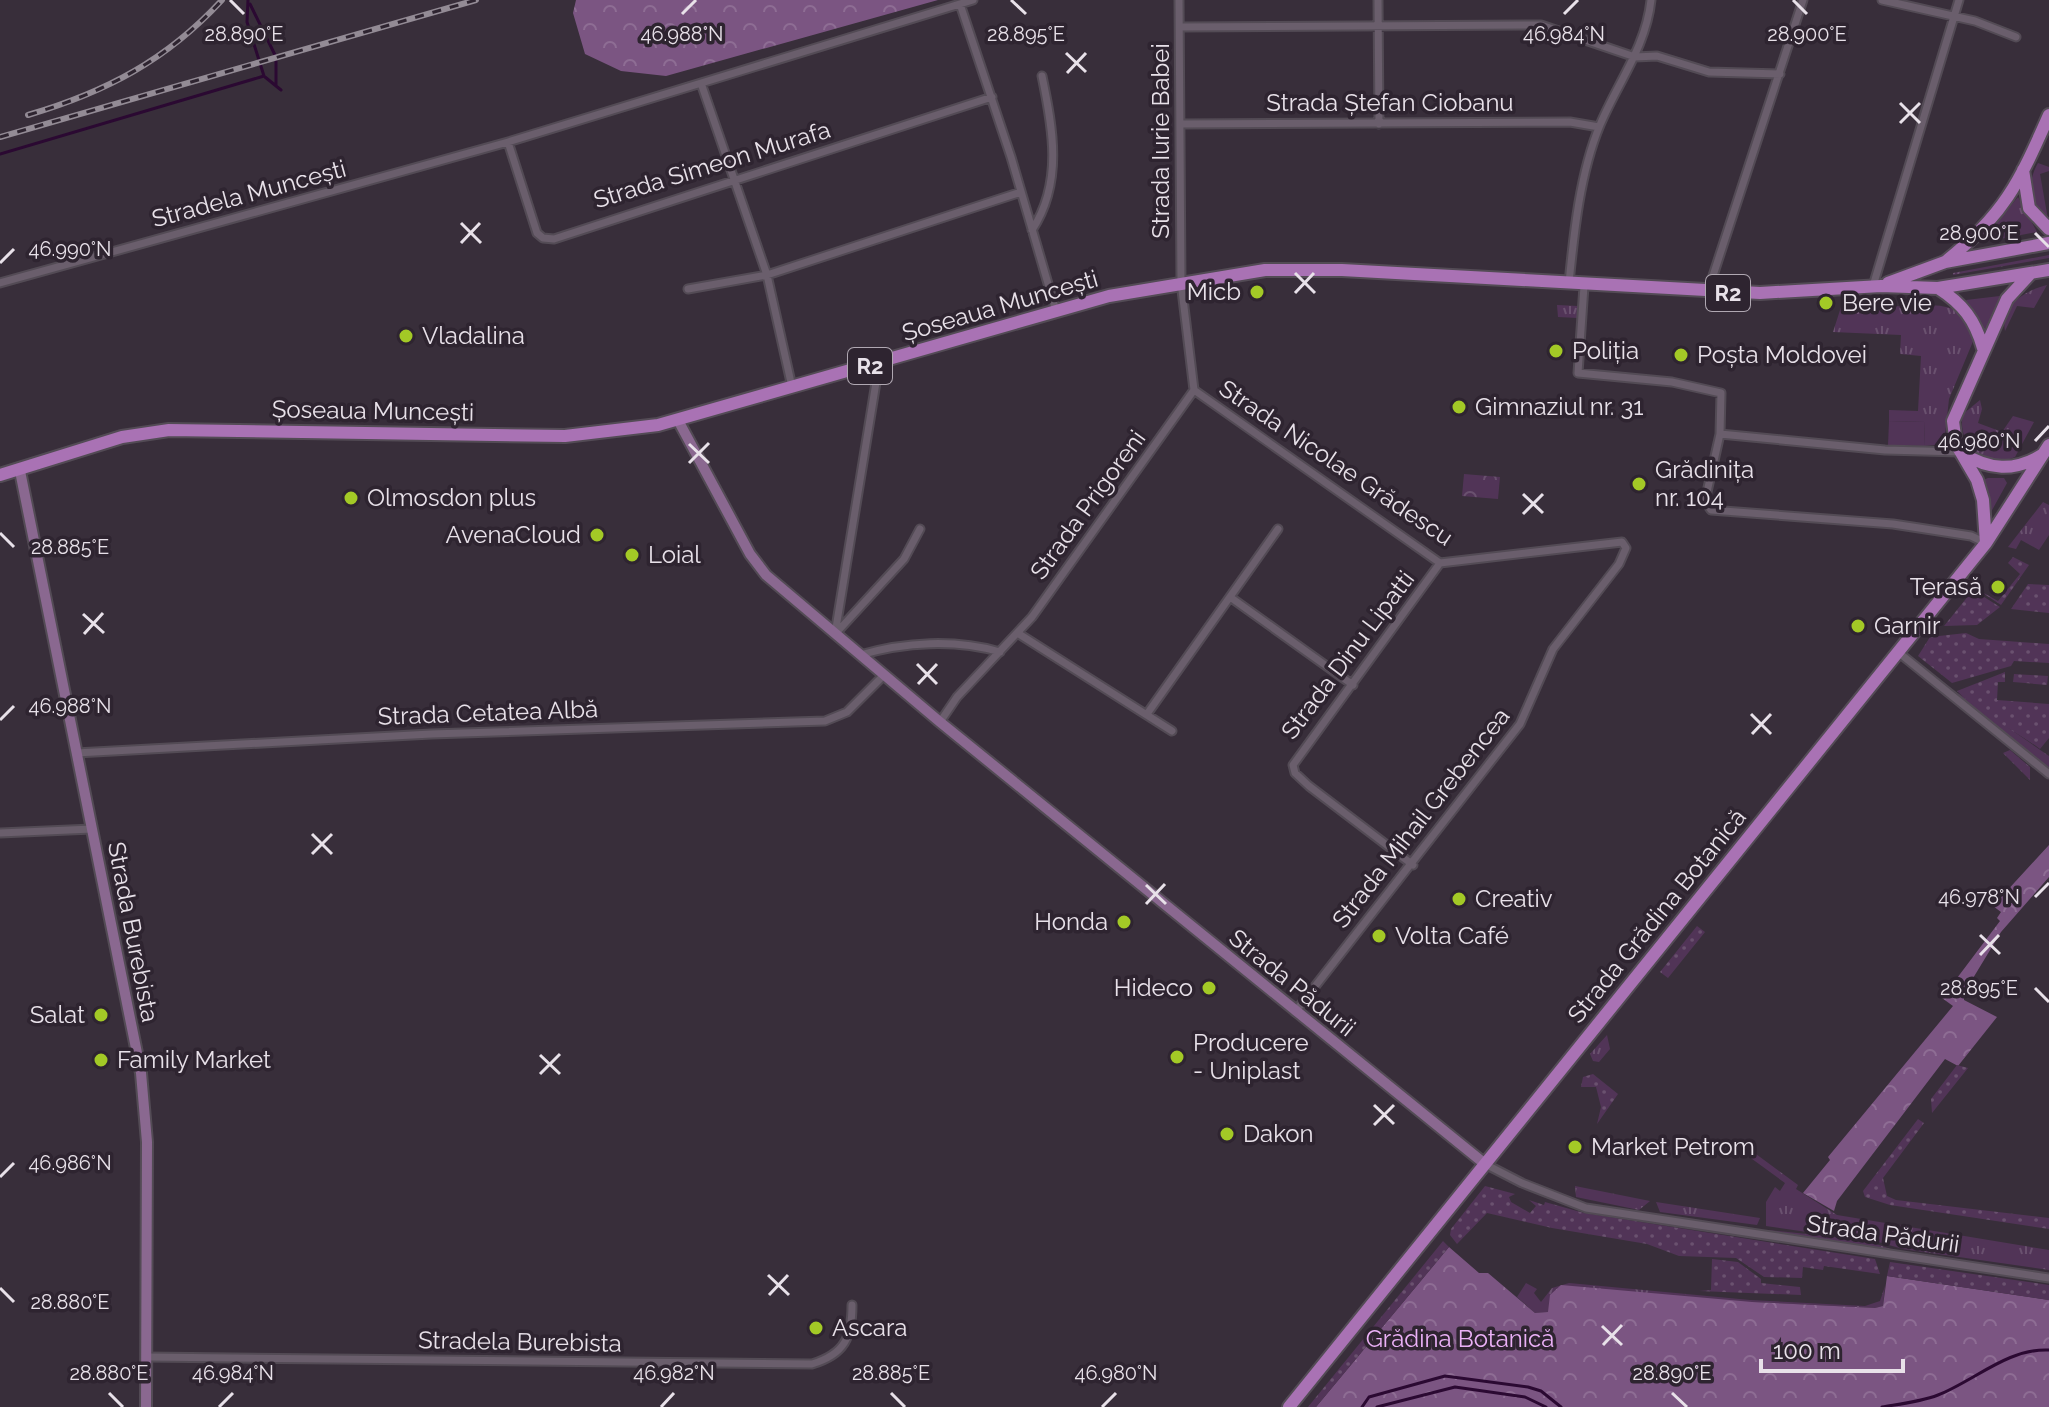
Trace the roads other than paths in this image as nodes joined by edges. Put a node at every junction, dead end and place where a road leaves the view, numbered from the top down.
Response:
1 (973, 0) edge
2 (1179, 0) edge
3 (1378, 0) edge
4 (1651, 0) edge
5 (1803, 0) edge
6 (1882, 0) edge
7 (1959, 0) edge
8 (960, 4) junction
9 (1954, 16) junction
10 (1378, 24) junction
11 (1180, 27) junction
12 (2016, 37) dead end
13 (1635, 57) junction
14 (1780, 74) junction
15 (1042, 76) dead end
16 (702, 86) junction
17 (992, 97) junction
18 (2048, 118) edge
19 (1180, 124) junction
20 (1379, 124) junction
21 (1599, 127) junction
22 (508, 142) junction
23 (2023, 170) junction
24 (732, 182) junction
25 (1021, 192) junction
26 (2049, 229) edge
27 (1032, 230) junction
28 (2049, 243) edge
29 (1945, 262) junction
30 (2049, 270) edge
31 (2030, 274) junction
32 (767, 275) junction
33 (1181, 282) junction
34 (0, 283) edge
35 (1569, 285) junction
36 (1584, 286) junction
37 (1877, 286) junction
38 (1938, 288) junction
39 (688, 289) dead end
40 (1708, 292) junction
41 (1056, 312) junction
42 (1983, 348) junction
43 (879, 364) junction
44 (793, 389) junction
45 (1194, 390) junction
46 (679, 422) junction
47 (1720, 434) junction
48 (2047, 449) edge
49 (1961, 452) junction
50 (20, 471) junction
51 (0, 475) edge
52 (920, 529) dead end
53 (1278, 529) dead end
54 (1986, 543) junction
55 (1440, 563) junction
56 (1619, 564) joint
57 (1230, 597) junction
58 (835, 634) junction
59 (1019, 634) junction
60 (1000, 652) junction
61 (1898, 652) junction
62 (860, 655) junction
63 (884, 675) junction
64 (1353, 685) junction
65 (1147, 714) junction
66 (940, 722) junction
67 (1172, 731) dead end
68 (76, 753) junction
69 (2049, 774) edge
70 (92, 829) junction
71 (0, 833) edge
72 (1413, 865) junction
73 (1295, 1012) junction
74 (1485, 1164) junction
75 (2049, 1278) edge
76 (852, 1305) dead end
77 (147, 1357) junction
78 (146, 1407) edge
79 (1289, 1407) edge

1 - 8 street, Stradela Muncești
2 - 11 street, Strada Iurie Babei
3 - 10 street
4 - 13 street
5 - 14 street
6 - 9 street
7 - 9 street
8 - 16 street, Stradela Muncești
8 - 17 street
9 - 12 street
9 - 37 street
10 - 11 street
10 - 13 street
10 - 20 street
11 - 19 street, Strada Iurie Babei
13 - 14 street
13 - 21 street
14 - 40 street
15 - 27 street
16 - 22 street, Stradela Muncești
16 - 24 street
17 - 24 street, Strada Simeon Murafa
17 - 25 street
18 - 23 main road
19 - 20 street, Strada Ștefan Ciobanu
19 - 33 street, Strada Iurie Babei
20 - 21 street, Strada Ștefan Ciobanu
21 - 35 street
22 - 24 street, Strada Simeon Murafa
22 - 34 street, Stradela Muncești
23 - 26 main road
23 - 29 main road
24 - 32 street
25 - 27 street
25 - 32 street
27 - 41 street
28 - 29 main road, Șoseaua Muncești / R2
29 - 37 main road, Șoseaua Muncești / R2
30 - 31 main road, Șoseaua Muncești / R2
31 - 38 main road, Șoseaua Muncești / R2
31 - 42 main road
32 - 39 street
32 - 44 street
33 - 35 main road, Șoseaua Muncești / R2
33 - 41 main road, Șoseaua Muncești / R2
33 - 45 street
35 - 36 main road, Șoseaua Muncești / R2
36 - 40 main road, Șoseaua Muncești / R2
36 - 47 street
37 - 38 main road, Șoseaua Muncești / R2
37 - 40 main road, Șoseaua Muncești / R2
38 - 42 main road
41 - 43 main road, Șoseaua Muncești / R2
42 - 49 main road
43 - 44 main road, Șoseaua Muncești / R2
43 - 58 street
44 - 46 main road, Șoseaua Muncești / R2
45 - 55 street, Strada Nicolae Grădescu
45 - 59 street, Strada Prigoreni
46 - 50 main road, Șoseaua Muncești / R2
46 - 58 main road, Strada Pădurii
47 - 49 street
47 - 54 street
48 - 49 main road
48 - 54 main road, Strada Grădina Botanică
49 - 54 main road
50 - 51 main road, Șoseaua Muncești / R2
50 - 68 main road, Strada Burebista
52 - 58 street
53 - 57 street
54 - 61 main road, Strada Grădina Botanică
55 - 56 street, Strada Nicolae Grădescu
55 - 64 street, Strada Dinu Lipatti
56 - 72 street, Strada Mihail Grebencea
57 - 64 street
57 - 65 street
58 - 62 main road, Strada Pădurii
59 - 60 street, Strada Prigoreni
59 - 65 street
60 - 62 street
60 - 66 street, Strada Prigoreni
61 - 69 street
61 - 74 main road, Strada Grădina Botanică
62 - 63 main road, Strada Pădurii
63 - 66 main road, Strada Pădurii
63 - 68 street, Strada Cetatea Albă
64 - 72 street, Strada Dinu Lipatti
65 - 67 street
66 - 73 main road, Strada Pădurii
68 - 70 main road, Strada Burebista
70 - 71 street
70 - 77 main road, Strada Burebista
72 - 73 street, Strada Mihail Grebencea
73 - 74 main road, Strada Pădurii
74 - 75 street, Strada Pădurii
74 - 79 main road, Strada Grădina Botanică
76 - 77 street, Stradela Burebista
77 - 78 main road, Strada Burebista

